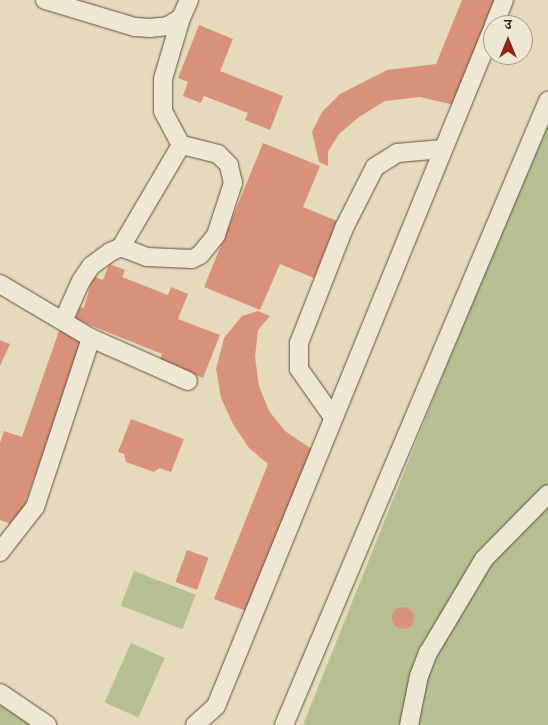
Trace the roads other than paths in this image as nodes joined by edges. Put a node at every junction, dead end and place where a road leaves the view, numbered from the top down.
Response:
1 (45, 0) edge
2 (189, 0) edge
3 (504, 0) edge
4 (498, 15) edge
5 (181, 18) junction
6 (483, 53) edge
7 (548, 103) edge
8 (181, 145) junction
9 (443, 149) junction
10 (121, 247) junction
11 (0, 284) edge
12 (63, 321) junction
13 (91, 338) junction
14 (188, 381) dead end
15 (333, 417) junction
16 (548, 494) edge
17 (0, 552) edge
18 (0, 693) edge
19 (47, 725) edge
20 (195, 725) edge
21 (284, 725) edge
22 (409, 725) edge

1 - 5 street
2 - 5 street
3 - 4 street
5 - 8 street
6 - 9 street
7 - 21 street
8 - 10 street
8 - 10 street
9 - 15 street
9 - 15 street
10 - 12 street
11 - 12 street
12 - 13 street
13 - 14 street
13 - 17 street
15 - 20 street
16 - 22 street
18 - 19 street

